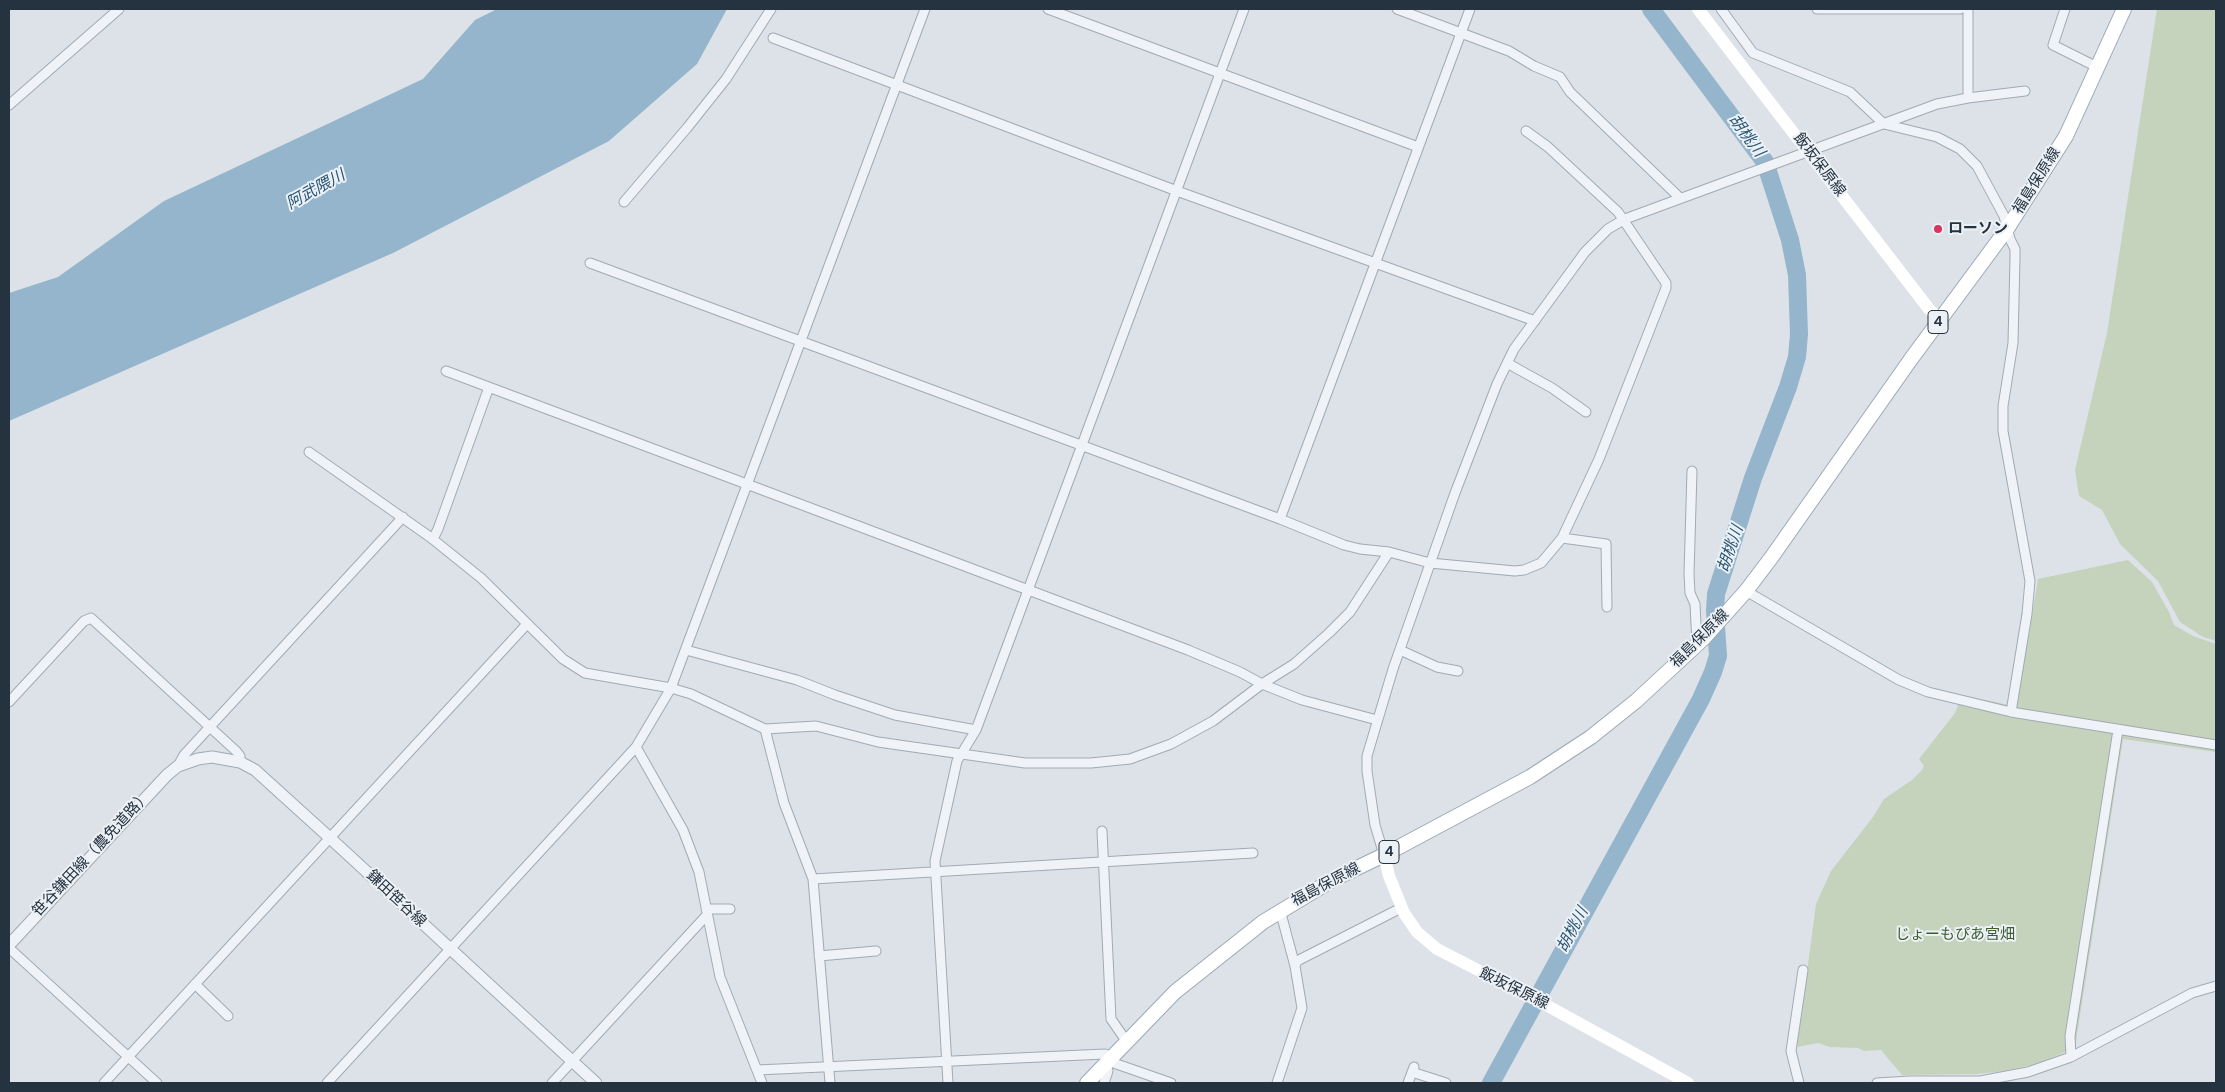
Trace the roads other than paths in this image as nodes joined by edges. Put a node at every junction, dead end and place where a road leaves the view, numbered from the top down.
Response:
1 (119, 9) edge
2 (771, 9) edge
3 (925, 9) edge
4 (1048, 9) edge
5 (1244, 9) edge
6 (1397, 9) edge
7 (1470, 9) edge
8 (1698, 9) edge
9 (1721, 9) edge
10 (1817, 9) edge
11 (1960, 9) edge
12 (1968, 9) edge
13 (2065, 9) edge
14 (2124, 9) edge
15 (1461, 33) junction
16 (773, 38) dead end
17 (2096, 67) junction
18 (1220, 73) junction
19 (896, 86) junction
20 (2025, 91) dead end
21 (1968, 98) junction
22 (9, 105) edge
23 (1884, 124) junction
24 (1526, 131) dead end
25 (1418, 147) junction
26 (1809, 151) junction
27 (1177, 191) junction
28 (1680, 198) junction
29 (624, 202) dead end
30 (1625, 219) junction
31 (2007, 229) junction
32 (590, 263) dead end
33 (1374, 263) junction
34 (1940, 320) junction
35 (1535, 321) junction
36 (801, 342) junction
37 (1507, 363) junction
38 (446, 371) dead end
39 (489, 387) junction
40 (1586, 412) dead end
41 (1082, 447) junction
42 (309, 452) dead end
43 (1692, 472) dead end
44 (748, 484) junction
45 (403, 517) junction
46 (1280, 519) junction
47 (1562, 538) junction
48 (433, 539) junction
49 (1389, 552) junction
50 (1430, 563) junction
51 (1029, 589) junction
52 (1746, 591) junction
53 (1607, 607) dead end
54 (528, 624) junction
55 (1700, 641) junction
56 (686, 650) junction
57 (1400, 650) junction
58 (1458, 671) dead end
59 (1262, 684) junction
60 (671, 688) junction
61 (9, 702) edge
62 (2011, 712) junction
63 (1377, 720) junction
64 (210, 727) junction
65 (765, 729) junction
66 (976, 730) junction
67 (2118, 730) junction
68 (2216, 745) edge
69 (636, 747) junction
70 (960, 754) junction
71 (240, 762) junction
72 (178, 766) junction
73 (1102, 831) dead end
74 (330, 838) junction
75 (1253, 853) dead end
76 (1384, 855) junction
77 (1103, 862) junction
78 (935, 872) junction
79 (813, 879) junction
80 (1401, 908) junction
81 (730, 909) dead end
82 (1280, 910) junction
83 (706, 913) junction
84 (9, 946) edge
85 (451, 950) junction
86 (876, 951) dead end
87 (820, 956) junction
88 (1295, 966) junction
89 (1803, 970) dead end
90 (195, 984) junction
91 (2216, 986) edge
92 (228, 1016) dead end
93 (1126, 1042) junction
94 (128, 1056) junction
95 (2071, 1057) junction
96 (947, 1060) junction
97 (572, 1061) junction
98 (1108, 1061) junction
99 (828, 1067) junction
100 (758, 1070) junction
101 (1958, 1082) edge
102 (104, 1083) edge
103 (157, 1083) edge
104 (327, 1083) edge
105 (552, 1083) edge
106 (596, 1083) edge
107 (762, 1083) edge
108 (830, 1083) edge
109 (948, 1083) edge
110 (1087, 1083) edge
111 (1104, 1083) edge
112 (1171, 1083) edge
113 (1277, 1083) edge
114 (1408, 1083) edge
115 (1446, 1083) edge
116 (1688, 1083) edge
117 (1799, 1083) edge
118 (1878, 1083) edge

1 - 22 street
2 - 29 street
3 - 19 street
4 - 18 street
5 - 18 street
6 - 15 street
7 - 15 street
8 - 26 main road, 飯坂保原線
9 - 23 street
10 - 11 street
12 - 21 street
13 - 17 street
14 - 17 main road, 福島保原線 / 4
15 - 25 street
15 - 28 street
16 - 19 street
17 - 31 main road, 福島保原線 / 4
18 - 25 street
18 - 27 street
19 - 27 street
19 - 36 street
20 - 21 street
21 - 23 street
23 - 26 street
23 - 31 street
24 - 30 street
25 - 33 street
26 - 28 street
26 - 34 main road, 飯坂保原線
27 - 33 street
27 - 41 street
28 - 30 street
30 - 35 street
30 - 47 street
31 - 34 main road, 福島保原線 / 4
31 - 62 street
32 - 36 street
33 - 35 street
33 - 46 street
34 - 52 main road, 福島保原線 / 4
35 - 37 street
36 - 41 street
36 - 44 street
37 - 40 street
37 - 50 street
38 - 39 street
39 - 44 street
39 - 48 street
41 - 46 street
41 - 51 street
42 - 45 street
43 - 55 street
44 - 51 street
44 - 56 street
45 - 48 street
45 - 64 street
46 - 49 street
47 - 50 street
47 - 53 street
48 - 54 street
49 - 50 street
49 - 59 street
50 - 57 street
51 - 59 street
51 - 66 street
52 - 55 main road, 福島保原線 / 4
52 - 62 street
54 - 60 street
54 - 74 street
55 - 76 main road, 福島保原線 / 4
56 - 60 street
56 - 66 street
57 - 58 street
57 - 63 street
59 - 63 street
59 - 70 street
60 - 65 street
60 - 69 street
61 - 64 street
62 - 67 street
63 - 76 street
64 - 71 street
64 - 72 street
65 - 70 street
65 - 79 street
66 - 70 street
67 - 68 street
67 - 95 street
69 - 83 street
69 - 85 street
70 - 78 street
71 - 72 street, 鎌田笹谷線
71 - 74 street, 鎌田笹谷線
72 - 84 street, 笹谷鎌田線（農免道路）
73 - 77 street
74 - 85 street, 鎌田笹谷線
74 - 90 street
75 - 77 street
76 - 80 main road, 飯坂保原線
76 - 82 main road, 福島保原線 / 4
77 - 78 street
77 - 93 street
78 - 79 street
78 - 96 street
79 - 87 street
80 - 88 street
80 - 116 main road, 飯坂保原線
81 - 83 street
82 - 88 street
82 - 93 main road, 福島保原線 / 4
83 - 97 street
83 - 100 street
84 - 94 street
85 - 97 street, 鎌田笹谷線
85 - 104 street
86 - 87 street
87 - 99 street
88 - 113 street
89 - 117 street
90 - 92 street
90 - 94 street
91 - 95 street
93 - 98 main road, 福島保原線 / 4
94 - 102 street
94 - 103 street
95 - 101 street
96 - 98 street
96 - 99 street
96 - 109 street
97 - 105 street
97 - 106 street, 鎌田笹谷線
98 - 110 main road, 福島保原線 / 4
98 - 111 street
98 - 112 street
99 - 100 street
99 - 108 street
100 - 107 street
101 - 118 street
114 - 115 street

